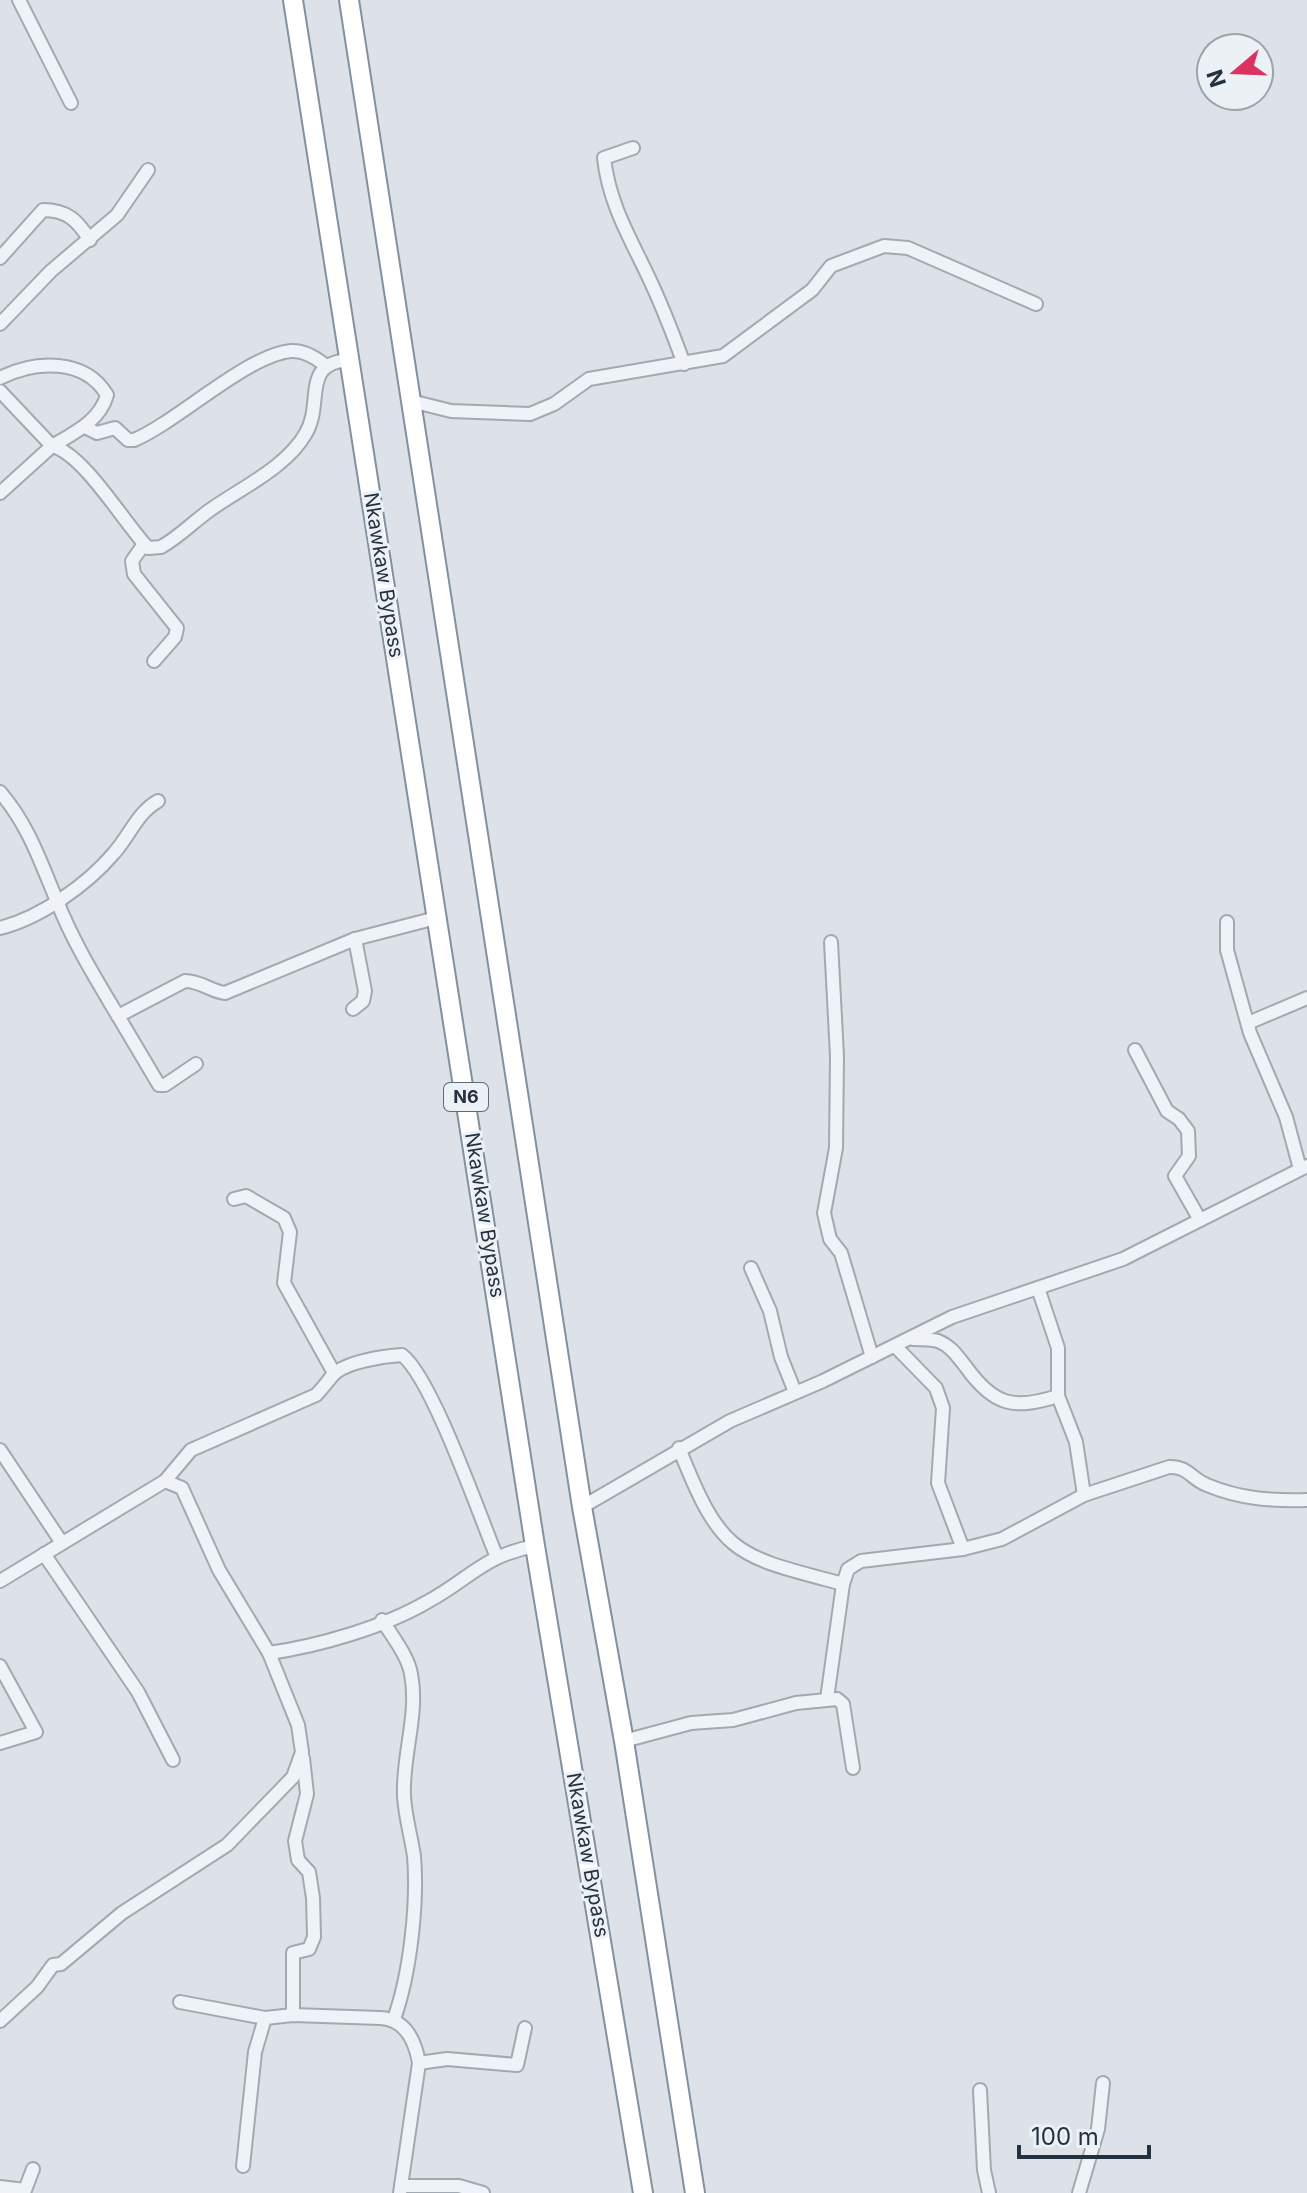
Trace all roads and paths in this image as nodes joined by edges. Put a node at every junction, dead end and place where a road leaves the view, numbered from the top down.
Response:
1 (19, 0) edge
2 (293, 0) edge
3 (349, 0) edge
4 (71, 103) dead end
5 (633, 148) dead end
6 (148, 170) dead end
7 (90, 240) junction
8 (0, 258) edge
9 (1036, 304) dead end
10 (0, 324) edge
11 (351, 360) junction
12 (684, 364) junction
13 (325, 365) junction
14 (0, 378) edge
15 (0, 391) edge
16 (411, 401) junction
17 (85, 427) junction
18 (52, 446) junction
19 (0, 493) edge
20 (144, 544) junction
21 (154, 661) dead end
22 (0, 792) edge
23 (158, 801) dead end
24 (56, 900) junction
25 (436, 918) junction
26 (1227, 922) dead end
27 (0, 928) edge
28 (355, 939) junction
29 (831, 942) dead end
30 (1307, 998) edge
31 (353, 1009) dead end
32 (118, 1016) junction
33 (1248, 1023) junction
34 (1135, 1050) dead end
35 (196, 1064) dead end
36 (1304, 1168) edge
37 (234, 1199) dead end
38 (1200, 1220) junction
39 (751, 1268) dead end
40 (1038, 1288) junction
41 (912, 1339) junction
42 (896, 1347) junction
43 (872, 1357) junction
44 (334, 1373) junction
45 (795, 1392) junction
46 (1058, 1396) junction
47 (679, 1448) junction
48 (0, 1450) edge
49 (165, 1481) junction
50 (1084, 1495) junction
51 (1307, 1500) edge
52 (582, 1507) junction
53 (62, 1543) junction
54 (535, 1546) junction
55 (963, 1549) junction
56 (44, 1554) junction
57 (496, 1555) junction
58 (0, 1581) edge
59 (843, 1584) junction
60 (382, 1620) junction
61 (269, 1653) junction
62 (0, 1666) edge
63 (827, 1699) junction
64 (624, 1741) junction
65 (0, 1743) edge
66 (302, 1752) junction
67 (173, 1760) dead end
68 (853, 1768) dead end
69 (180, 2002) dead end
70 (293, 2015) junction
71 (265, 2018) junction
72 (394, 2019) junction
73 (0, 2021) edge
74 (525, 2028) dead end
75 (419, 2063) junction
76 (1103, 2083) dead end
77 (980, 2090) dead end
78 (243, 2166) dead end
79 (33, 2169) dead end
80 (0, 2187) edge
81 (400, 2190) edge
82 (483, 2193) edge
83 (643, 2193) edge
84 (695, 2193) edge
85 (989, 2193) edge
86 (1079, 2193) edge

1 - 4 street
2 - 11 highway, Nkawkaw Bypass / N6
3 - 16 highway, N6
5 - 12 street
6 - 7 street
7 - 8 street
7 - 10 street
9 - 12 street
11 - 13 street
11 - 25 highway, Nkawkaw Bypass / N6
12 - 16 street
13 - 17 street
13 - 20 street
14 - 17 street
15 - 18 street
16 - 52 highway, N6
17 - 18 street
18 - 19 street
18 - 20 street
20 - 21 street
22 - 24 street
23 - 24 street
24 - 27 street
24 - 32 street
25 - 28 street
25 - 54 highway, Nkawkaw Bypass / N6
26 - 33 street
28 - 31 street
28 - 32 street
29 - 43 street
30 - 33 street
32 - 35 street
33 - 36 street
34 - 38 street
36 - 38 street
37 - 44 street
38 - 40 street
39 - 45 street
40 - 41 street
40 - 46 street
41 - 42 street
41 - 46 street
42 - 43 street
42 - 55 street
43 - 45 street
44 - 49 street
44 - 57 street
45 - 47 street
46 - 50 street
47 - 52 street
47 - 59 street
48 - 53 street
49 - 53 street
49 - 61 street
50 - 51 street
50 - 55 street
52 - 64 highway, N6
53 - 56 street
54 - 57 street
54 - 83 highway, Nkawkaw Bypass / N6
55 - 59 street
56 - 58 street
56 - 67 street
57 - 60 street
59 - 63 street
60 - 61 street
60 - 72 street
61 - 66 street
62 - 65 street
63 - 64 street
63 - 68 street
64 - 84 highway, N6
66 - 70 street
66 - 73 street
69 - 71 street
70 - 71 street
70 - 72 street
71 - 78 street
72 - 75 street
74 - 75 street
75 - 81 street
76 - 86 street
77 - 85 street
79 - 80 street
81 - 82 street

